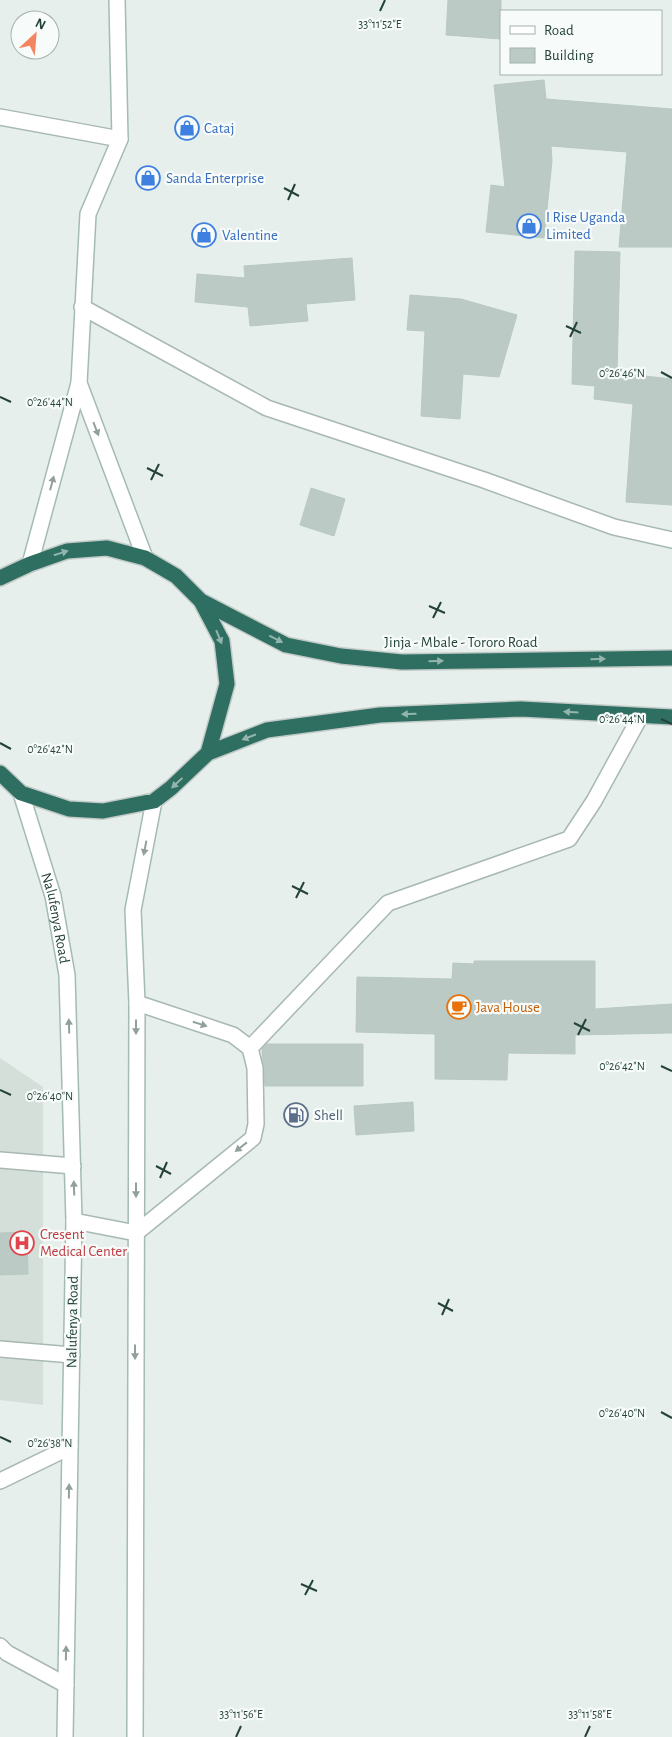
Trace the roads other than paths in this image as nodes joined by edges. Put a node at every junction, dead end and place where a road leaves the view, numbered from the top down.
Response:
1 (117, 0) edge
2 (0, 117) edge
3 (120, 139) junction
4 (82, 307) junction
5 (79, 383) junction
6 (672, 540) edge
7 (145, 558) junction
8 (30, 564) junction
9 (0, 578) edge
10 (201, 601) junction
11 (672, 658) edge
12 (640, 717) junction
13 (672, 717) edge
14 (208, 753) junction
15 (0, 773) edge
16 (21, 793) junction
17 (154, 800) junction
18 (136, 1003) junction
19 (250, 1048) junction
20 (0, 1160) edge
21 (73, 1166) junction
22 (74, 1221) junction
23 (136, 1233) junction
24 (0, 1349) edge
25 (72, 1355) junction
26 (70, 1447) junction
27 (0, 1481) edge
28 (0, 1646) edge
29 (66, 1684) junction
30 (65, 1737) edge
31 (135, 1737) edge

1 - 3 street
2 - 3 street
3 - 4 street
4 - 5 street
4 - 6 street
5 -> 7 street
8 -> 5 street
8 -> 7 highway
7 - 10 highway
8 - 9 highway
10 -> 11 highway, Jinja - Mbale - Tororo Road
10 -> 14 highway
12 - 13 highway
12 -> 14 highway
12 - 19 street
14 -> 17 highway
15 - 16 highway
16 - 17 highway
21 -> 16 street, Nalufenya Road
17 -> 18 street
18 -> 19 street
18 -> 23 street
19 -> 23 street
20 - 21 street
22 -> 21 street, Nalufenya Road
22 - 23 street
22 - 25 street, Nalufenya Road
23 -> 31 street
24 - 25 street
25 - 26 street, Nalufenya Road
26 - 27 street
29 -> 26 street, Nalufenya Road
28 - 29 street
29 - 30 street, Nalufenya Road

